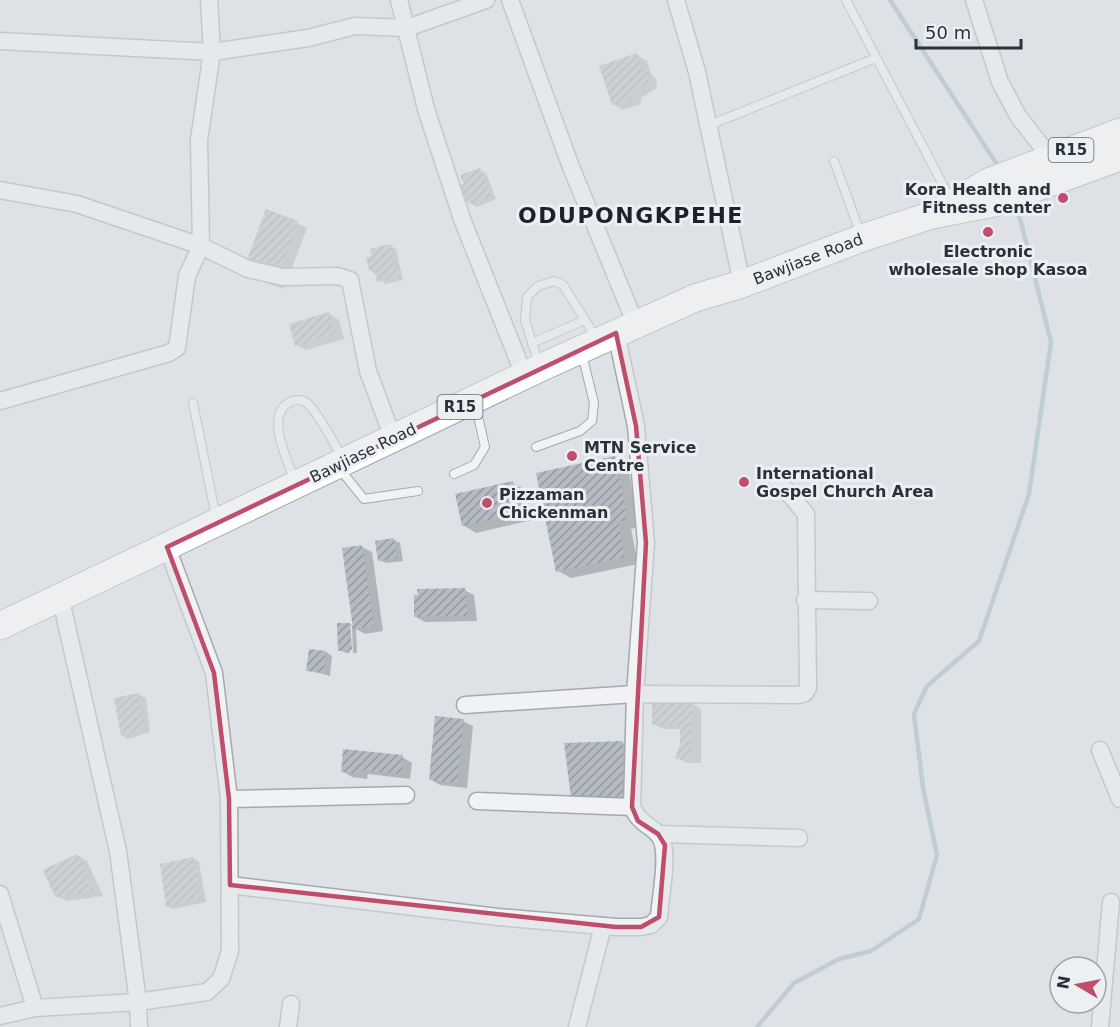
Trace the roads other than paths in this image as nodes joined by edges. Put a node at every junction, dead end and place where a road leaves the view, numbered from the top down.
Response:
1 (209, 0) edge
2 (399, 0) edge
3 (486, 0) edge
4 (510, 0) edge
5 (676, 0) edge
6 (846, 0) edge
7 (974, 0) edge
8 (407, 28) junction
9 (0, 41) edge
10 (212, 52) junction
11 (876, 58) junction
12 (707, 126) junction
13 (1120, 132) edge
14 (1120, 157) edge
15 (1051, 158) junction
16 (834, 161) dead end
17 (1023, 181) junction
18 (0, 190) edge
19 (942, 209) junction
20 (862, 238) junction
21 (201, 246) junction
22 (742, 284) junction
23 (603, 334) junction
24 (532, 362) junction
25 (474, 400) junction
26 (0, 401) edge
27 (193, 403) dead end
28 (393, 438) junction
29 (536, 447) dead end
30 (341, 464) junction
31 (454, 474) dead end
32 (775, 477) dead end
33 (296, 486) junction
34 (418, 490) dead end
35 (217, 524) junction
36 (167, 547) junction
37 (60, 596) junction
38 (805, 600) junction
39 (869, 601) dead end
40 (0, 626) edge
41 (635, 694) junction
42 (465, 705) dead end
43 (1100, 750) dead end
44 (406, 795) dead end
45 (229, 799) junction
46 (1120, 799) edge
47 (477, 801) dead end
48 (632, 807) junction
49 (658, 834) junction
50 (799, 838) dead end
51 (230, 885) junction
52 (0, 894) edge
53 (1111, 902) dead end
54 (603, 926) junction
55 (138, 1002) junction
56 (291, 1004) dead end
57 (35, 1008) junction
58 (0, 1016) edge
59 (139, 1027) edge
60 (288, 1027) edge
61 (577, 1027) edge
62 (1100, 1027) edge

1 - 10 street
2 - 8 street
3 - 8 street
4 - 23 street
5 - 12 street
6 - 11 lane
7 - 15 street
8 - 10 street
8 - 24 street
9 - 10 street
10 - 21 street
11 - 12 lane
11 - 19 lane
12 - 22 street
13 - 15 main road, Bawjiase Road / R15
14 - 17 main road, Bawjiase Road / R15
15 - 17 main road, Bawjiase Road / R15
16 - 20 lane
17 - 19 main road, Bawjiase Road / R15
18 - 21 street
19 - 20 main road, Bawjiase Road / R15
20 - 22 main road, Bawjiase Road / R15
21 - 26 street
21 - 28 street
22 - 23 main road, Bawjiase Road / R15
23 - 24 main road, Bawjiase Road / R15
23 - 24 lane
23 - 29 lane
23 - 41 street
24 - 25 main road, Bawjiase Road / R15
25 - 28 main road, Bawjiase Road / R15
25 - 31 lane
27 - 35 lane
28 - 30 main road, Bawjiase Road / R15
30 - 33 main road, Bawjiase Road / R15
30 - 33 lane
30 - 34 lane
32 - 38 street
33 - 35 main road, Bawjiase Road / R15
35 - 36 main road, Bawjiase Road / R15
36 - 37 main road, Bawjiase Road / R15
36 - 45 street
37 - 40 main road, Bawjiase Road / R15
37 - 55 street
38 - 39 street
38 - 41 street
41 - 42 street
41 - 48 street
43 - 46 street
44 - 45 street
45 - 51 street
47 - 48 street
48 - 49 street
49 - 50 street
49 - 54 street
51 - 54 street
51 - 55 street
52 - 57 street
53 - 62 street
54 - 61 street
55 - 57 street
55 - 59 street
56 - 60 street
57 - 58 street

